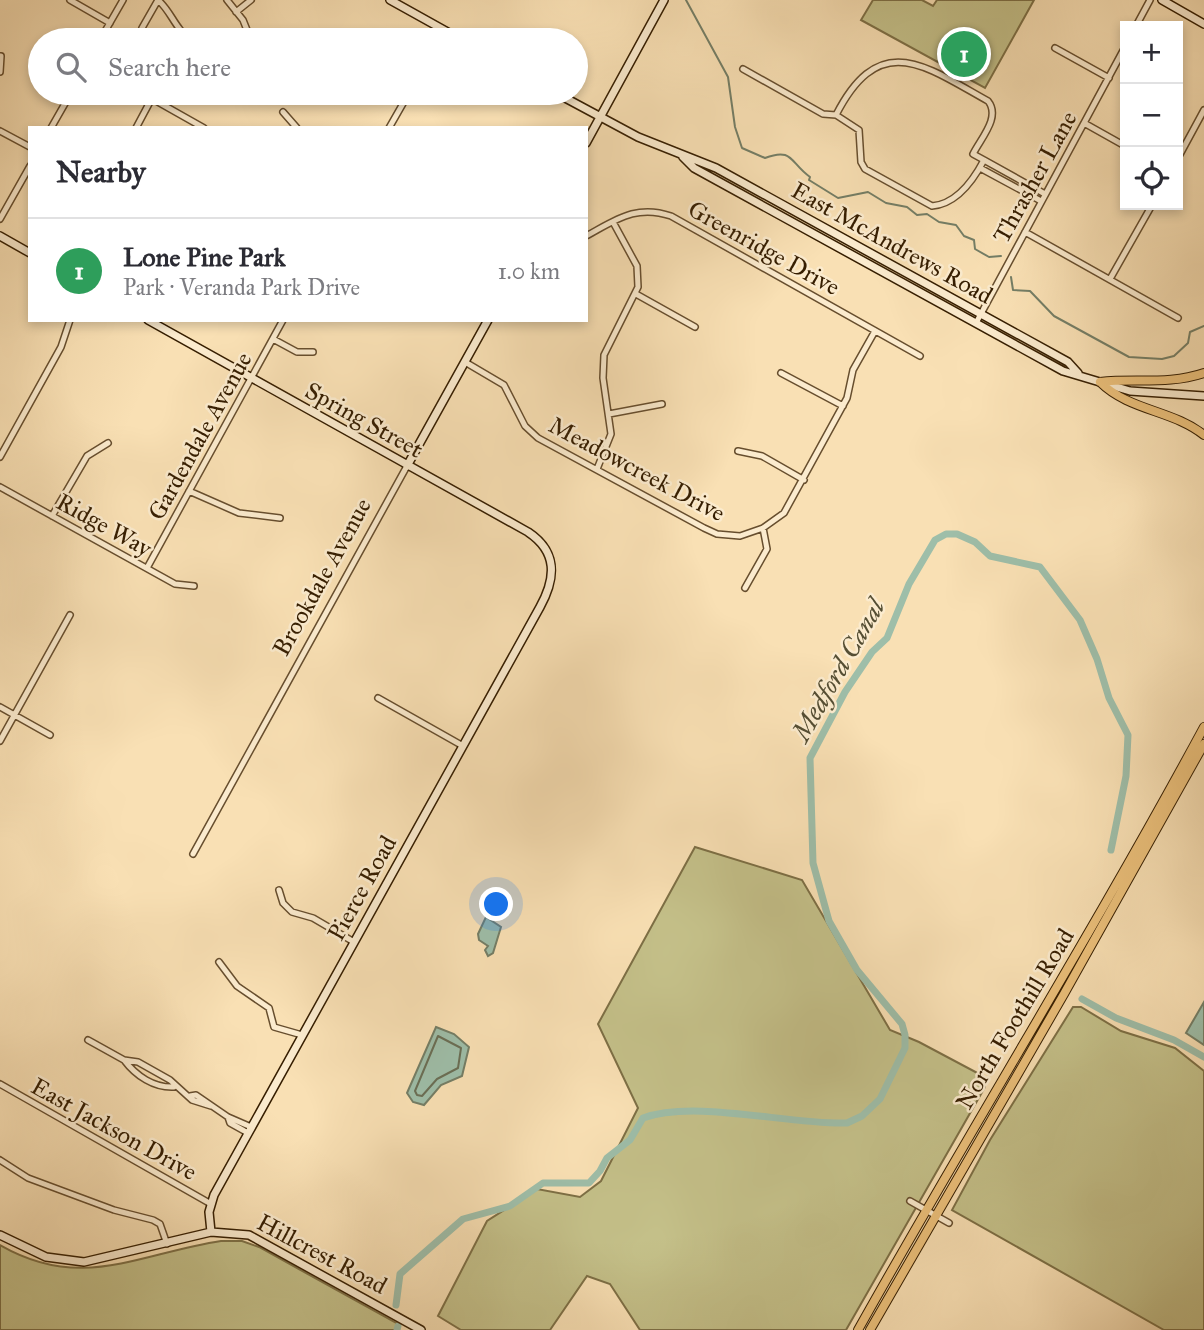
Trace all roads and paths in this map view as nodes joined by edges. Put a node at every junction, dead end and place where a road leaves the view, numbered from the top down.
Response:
1 (70, 0) edge
2 (123, 0) edge
3 (158, 0) edge
4 (226, 0) edge
5 (251, 0) edge
6 (390, 0) edge
7 (664, 0) edge
8 (1150, 0) edge
9 (1162, 0) edge
10 (236, 12) junction
11 (1139, 21) edge
12 (110, 23) junction
13 (1204, 23) edge
14 (107, 28) edge
15 (142, 28) dead end
16 (180, 28) edge
17 (245, 28) edge
18 (433, 28) edge
19 (1055, 48) dead end
20 (1, 56) edge
21 (1120, 57) edge
22 (743, 69) dead end
23 (0, 72) edge
24 (1109, 78) junction
25 (64, 105) edge
26 (148, 105) edge
27 (164, 105) edge
28 (402, 105) edge
29 (578, 105) edge
30 (1204, 110) edge
31 (283, 111) dead end
32 (836, 115) junction
33 (600, 117) junction
34 (1084, 123) junction
35 (52, 126) edge
36 (137, 126) edge
37 (201, 126) edge
38 (295, 126) edge
39 (390, 126) edge
40 (0, 131) edge
41 (588, 139) edge
42 (1120, 143) edge
43 (28, 146) edge
44 (1183, 149) edge
45 (683, 157) junction
46 (984, 160) junction
47 (980, 167) junction
48 (28, 170) edge
49 (1045, 194) junction
50 (1041, 201) junction
51 (1149, 210) edge
52 (0, 219) edge
53 (612, 222) junction
54 (1025, 232) junction
55 (588, 235) edge
56 (0, 236) edge
57 (28, 252) edge
58 (1110, 279) junction
59 (636, 294) junction
60 (981, 314) junction
61 (1178, 317) dead end
62 (69, 322) edge
63 (152, 322) edge
64 (282, 322) edge
65 (487, 322) edge
66 (976, 323) junction
67 (695, 327) dead end
68 (874, 331) junction
69 (273, 339) junction
70 (313, 352) dead end
71 (920, 356) dead end
72 (465, 362) junction
73 (781, 373) dead end
74 (1079, 373) junction
75 (1204, 373) edge
76 (251, 378) junction
77 (1100, 383) junction
78 (1204, 396) edge
79 (662, 404) dead end
80 (843, 406) junction
81 (609, 414) junction
82 (1204, 435) edge
83 (108, 443) dead end
84 (738, 451) dead end
85 (0, 457) edge
86 (407, 466) junction
87 (597, 469) junction
88 (804, 480) junction
89 (0, 487) edge
90 (189, 491) junction
91 (52, 516) junction
92 (280, 518) dead end
93 (764, 528) junction
94 (552, 562) joint
95 (147, 568) junction
96 (194, 586) dead end
97 (745, 588) dead end
98 (71, 615) dead end
99 (378, 698) dead end
100 (0, 707) edge
101 (15, 716) junction
102 (1204, 727) edge
103 (50, 735) dead end
104 (0, 741) edge
105 (1204, 744) edge
106 (463, 746) junction
107 (193, 854) dead end
108 (279, 890) dead end
109 (354, 942) junction
110 (219, 962) dead end
111 (302, 1035) junction
112 (88, 1040) dead end
113 (124, 1060) junction
114 (0, 1084) edge
115 (174, 1087) junction
116 (250, 1130) junction
117 (0, 1160) edge
118 (910, 1201) dead end
119 (211, 1204) junction
120 (925, 1210) junction
121 (934, 1215) junction
122 (950, 1223) dead end
123 (211, 1232) junction
124 (0, 1235) edge
125 (167, 1244) junction
126 (420, 1330) edge
127 (858, 1330) edge
128 (870, 1330) edge

1 - 12 street
2 - 12 street
3 - 15 street
3 - 16 street
4 - 10 street
5 - 10 street
6 - 18 street
7 - 33 street
8 - 11 street
9 - 13 street
10 - 17 street
12 - 14 street
19 - 24 street
20 - 23 street
21 - 24 street, Thrasher Lane
22 - 32 street
24 - 34 street, Thrasher Lane
25 - 35 street
26 - 36 street
27 - 37 street
28 - 39 street
29 - 33 street, East McAndrews Road
30 - 44 street
31 - 38 street
32 - 46 street
32 - 47 street
33 - 41 street
33 - 45 street, East McAndrews Road
34 - 42 street
34 - 49 street, Thrasher Lane
40 - 43 street
45 - 60 street, East McAndrews Road
45 - 66 street, East McAndrews Road
46 - 47 street
46 - 49 street
47 - 50 street
48 - 52 street
49 - 50 street, Thrasher Lane
50 - 54 street, Thrasher Lane
51 - 58 street
53 - 55 street, Greenridge Drive
53 - 59 street
53 - 68 street, Greenridge Drive
54 - 58 street
54 - 60 street, Thrasher Lane
56 - 57 street
58 - 61 street
59 - 67 street
59 - 81 street
60 - 66 street, Thrasher Lane
60 - 74 street, East McAndrews Road
62 - 85 street
63 - 76 street, Spring Street
64 - 69 street, Gardendale Avenue
65 - 72 street, Brookdale Avenue
66 - 74 street, East McAndrews Road
68 - 71 street, Greenridge Drive
68 - 80 street, Meadowcreek Drive
69 - 70 street
69 - 76 street, Gardendale Avenue
72 - 86 street, Brookdale Avenue
72 - 87 street, Meadowcreek Drive
73 - 80 street
74 - 77 street, East McAndrews Road
75 - 77 main road
76 - 86 street, Spring Street
76 - 90 street, Gardendale Avenue
77 - 78 street, East McAndrews Road
77 - 82 main road
79 - 81 street
80 - 88 street, Meadowcreek Drive
81 - 87 street
83 - 91 street
84 - 88 street
86 - 94 street, Spring Street
86 - 107 street, Brookdale Avenue
87 - 93 street, Meadowcreek Drive
88 - 93 street, Meadowcreek Drive
89 - 91 street, Ridge Way
90 - 92 street
90 - 95 street, Gardendale Avenue
91 - 95 street, Ridge Way
93 - 97 street
94 - 106 street, Pierce Road
95 - 96 street, Ridge Way
98 - 101 street
99 - 106 street
100 - 101 street
101 - 103 street
101 - 104 street
102 - 120 main road, North Foothill Road
105 - 121 main road, North Foothill Road
106 - 109 street, Pierce Road
108 - 109 street
109 - 111 street, Pierce Road
110 - 111 street
111 - 116 street, Pierce Road
112 - 113 street
113 - 115 street
113 - 115 street
114 - 119 street, East Jackson Drive
115 - 116 street
116 - 119 street, Pierce Road
117 - 125 street
118 - 120 street
119 - 123 street, Pierce Road
120 - 121 street
120 - 127 main road, North Foothill Road
121 - 122 street
121 - 128 main road, North Foothill Road
123 - 125 street, Hillcrest Road
123 - 126 street, Hillcrest Road
124 - 125 street, Hillcrest Road

